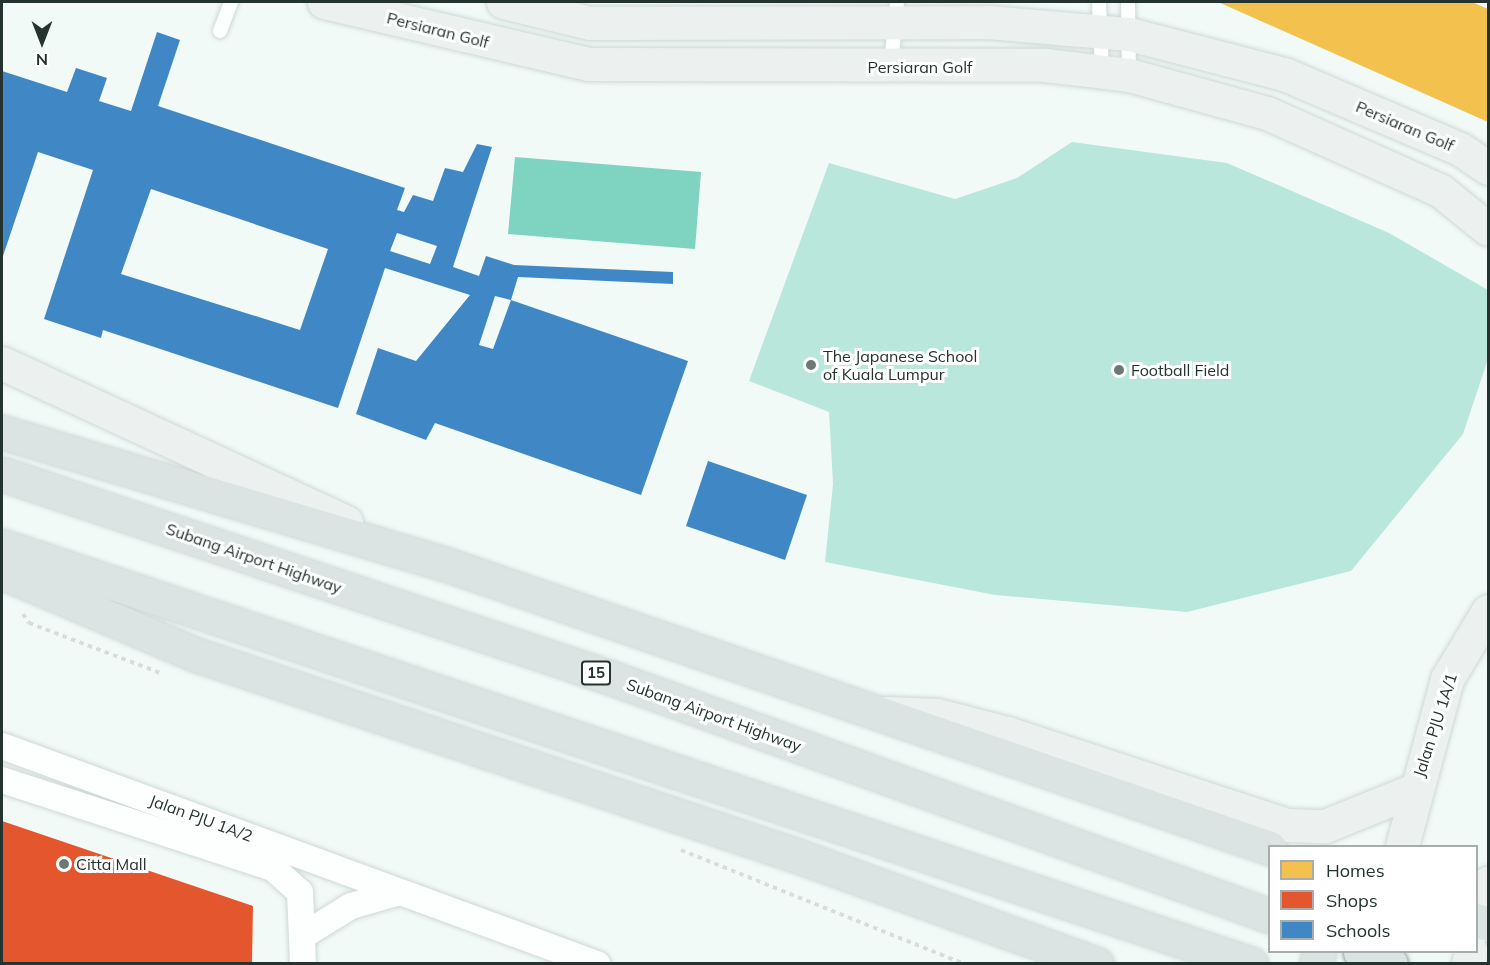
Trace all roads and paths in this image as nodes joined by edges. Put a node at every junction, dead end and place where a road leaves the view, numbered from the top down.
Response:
1 (231, 2) edge
2 (328, 2) edge
3 (502, 2) edge
4 (1128, 2) edge
5 (896, 12) edge
6 (992, 12) edge
7 (1109, 22) edge
8 (558, 28) edge
9 (220, 31) dead end
10 (891, 67) junction
11 (1115, 73) junction
12 (1488, 168) edge
13 (1488, 229) edge
14 (2, 363) edge
15 (2, 432) edge
16 (2, 474) edge
17 (2, 546) edge
18 (448, 565) junction
19 (2, 572) edge
20 (1488, 611) edge
21 (879, 713) junction
22 (2, 746) edge
23 (2, 780) edge
24 (1414, 790) junction
25 (1402, 845) edge
26 (1268, 848) edge
27 (1488, 883) edge
28 (400, 892) junction
29 (1268, 916) edge
30 (1478, 929) edge
31 (304, 935) junction
32 (1365, 953) edge
33 (303, 963) edge
34 (597, 963) edge
35 (1097, 963) edge
36 (1251, 963) edge
37 (1391, 963) edge

1 - 9 lane
2 - 8 street, Persiaran Golf
3 - 8 street, Persiaran Golf
4 - 7 lane
5 - 6 street, Persiaran Golf
5 - 8 street, Persiaran Golf
5 - 10 lane
6 - 7 street, Persiaran Golf
7 - 11 lane
7 - 11 lane
7 - 12 street, Persiaran Golf
8 - 10 street, Persiaran Golf
10 - 11 street, Persiaran Golf
11 - 13 street, Persiaran Golf
14 - 18 street
15 - 18 main road
16 - 29 main road, Subang Airport Highway / 15
17 - 36 main road
18 - 21 main road
19 - 35 main road
20 - 24 street, Jalan PJU 1A/1
21 - 24 street
21 - 26 main road
22 - 28 street, Jalan PJU 1A/2
23 - 31 street, Jalan PJU 1A/2
24 - 25 street, Jalan PJU 1A/1
27 - 30 street
28 - 31 street
28 - 34 street, Jalan PJU 1A/2
31 - 33 street, Jalan PJU 1A/2
32 - 37 main road, bridge

